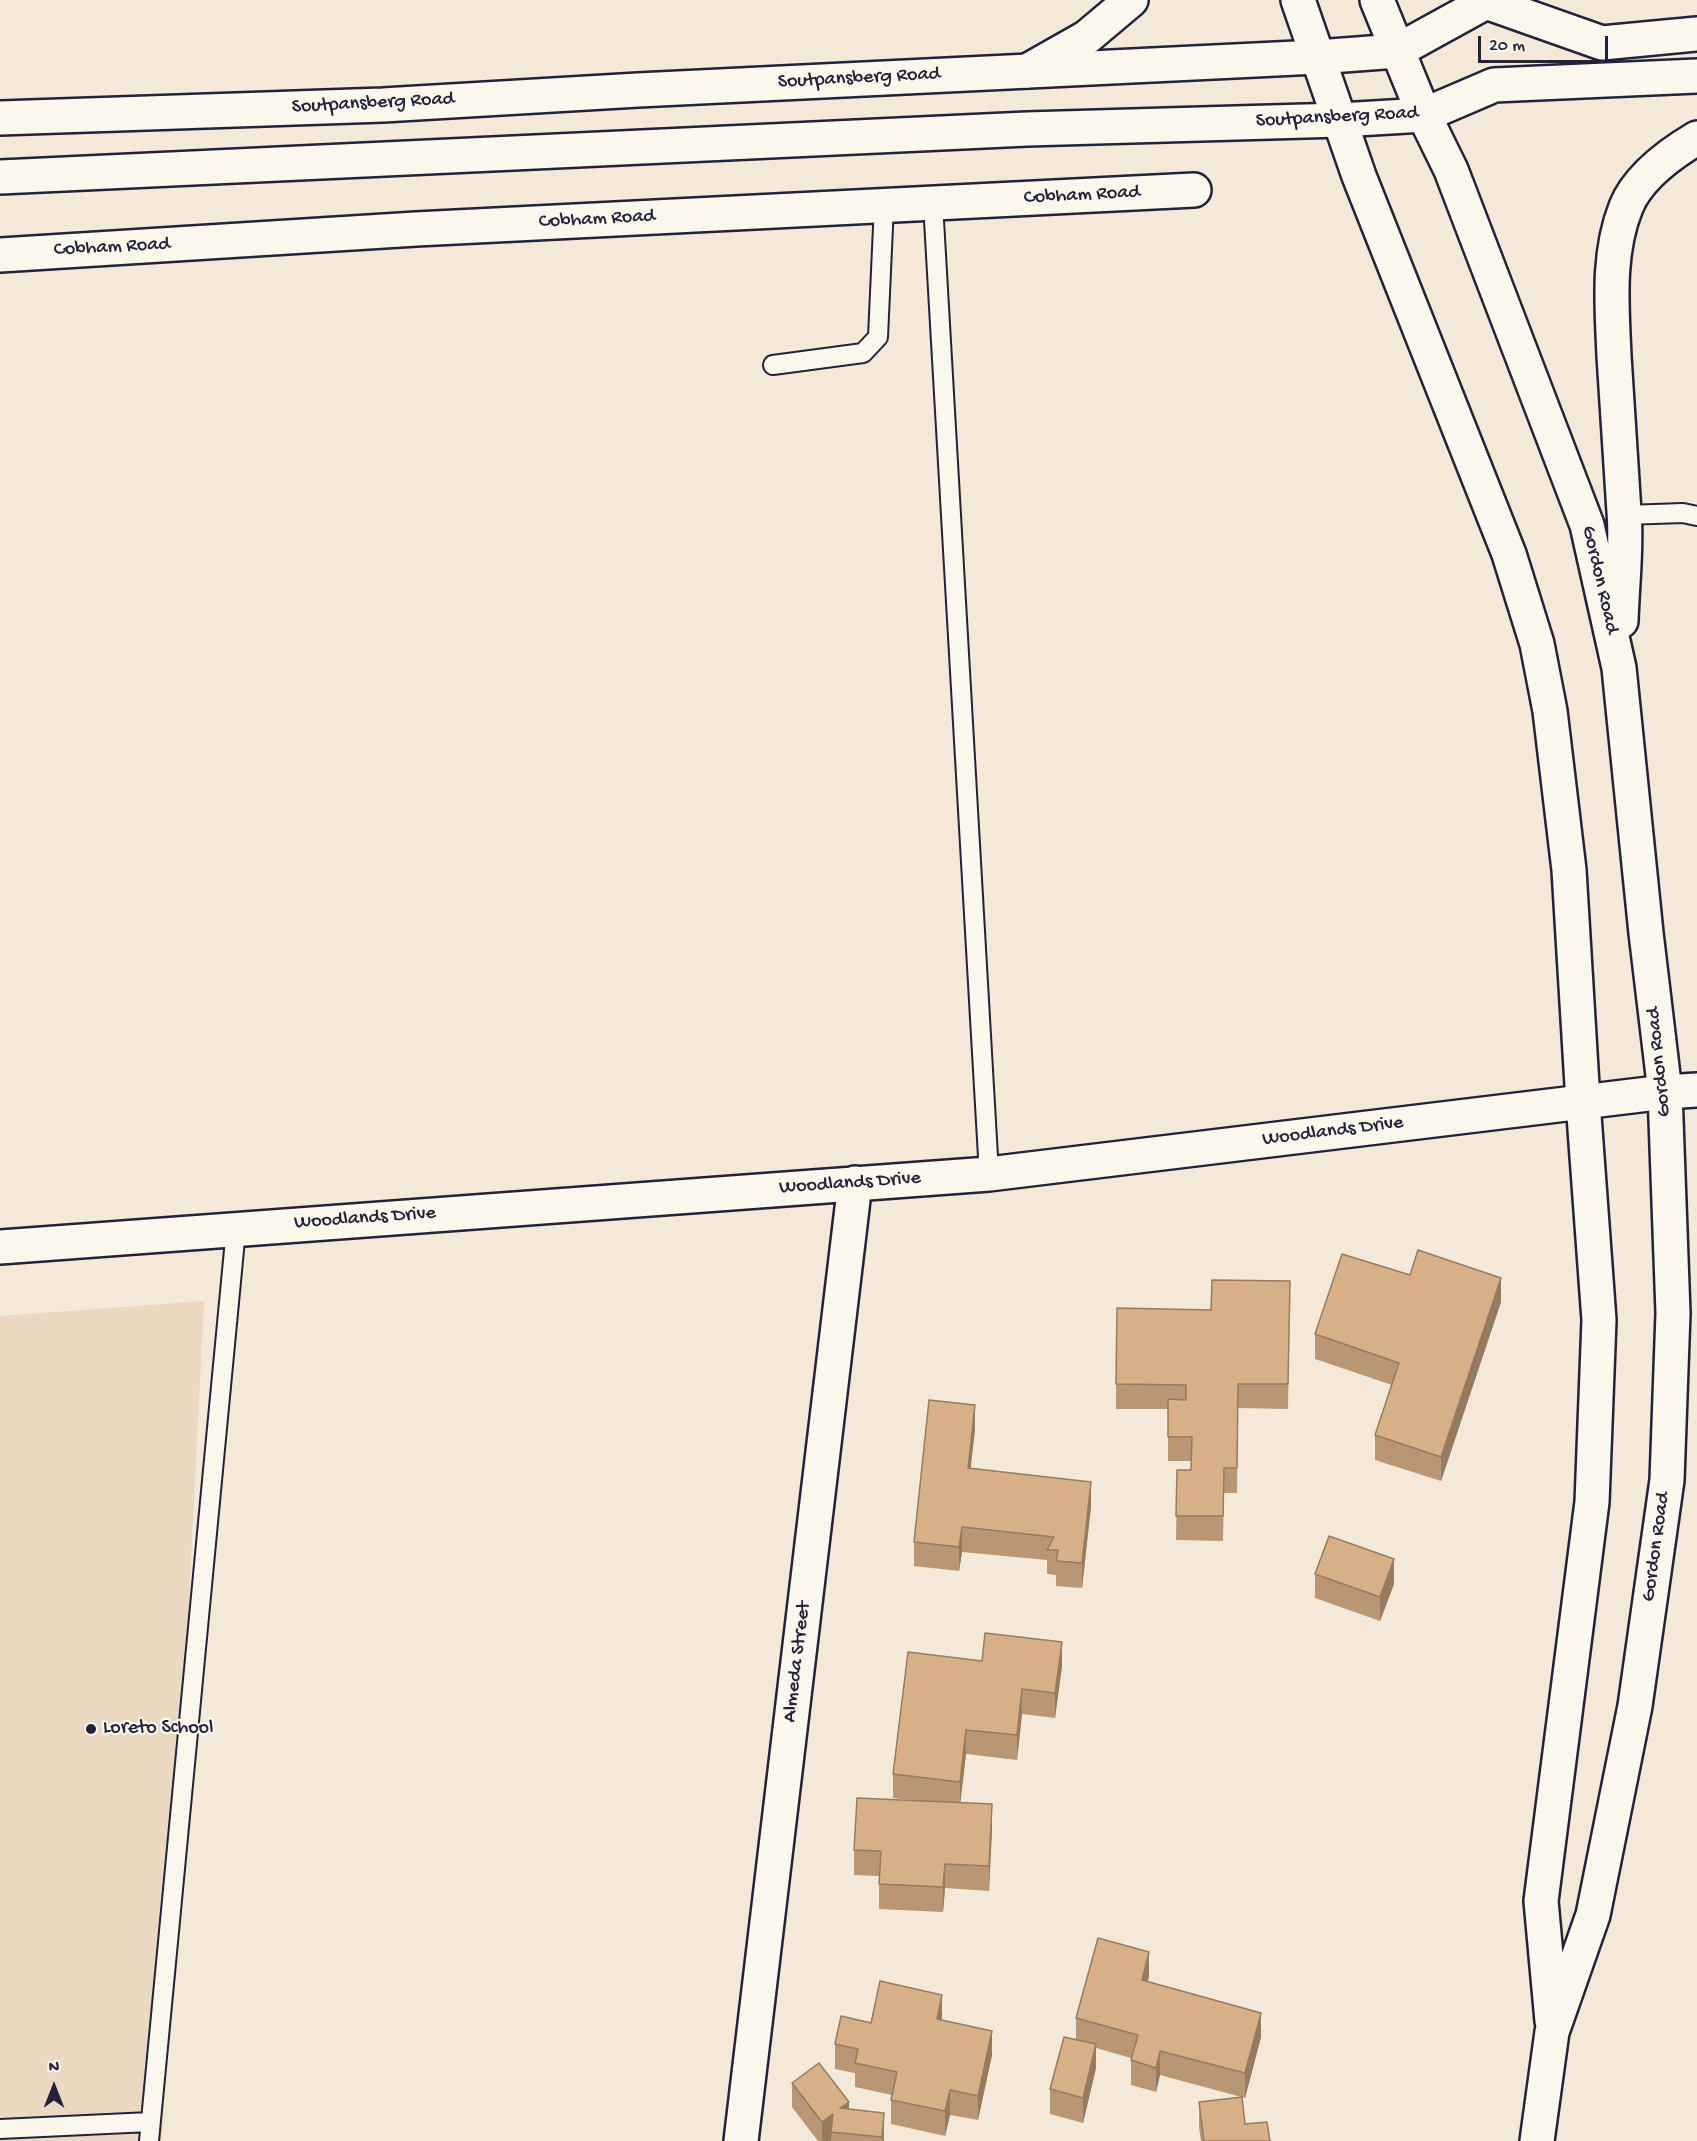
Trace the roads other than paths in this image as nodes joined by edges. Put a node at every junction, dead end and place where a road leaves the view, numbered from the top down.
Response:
1 (1131, 0) edge
2 (1298, 0) edge
3 (1377, 0) edge
4 (1697, 34) edge
5 (1397, 51) junction
6 (1317, 57) junction
7 (1027, 71) junction
8 (1697, 75) edge
9 (1424, 116) junction
10 (0, 118) edge
11 (1340, 120) junction
12 (1697, 138) edge
13 (0, 177) edge
14 (1194, 190) dead end
15 (933, 203) junction
16 (884, 205) junction
17 (0, 255) edge
18 (772, 365) dead end
19 (1625, 515) junction
20 (1697, 516) edge
21 (1619, 668) junction
22 (1681, 1091) edge
23 (1583, 1102) junction
24 (989, 1174) junction
25 (855, 1183) junction
26 (236, 1229) junction
27 (0, 1247) edge
28 (1552, 2032) junction
29 (150, 2122) junction
30 (0, 2129) edge
31 (149, 2141) edge
32 (741, 2141) edge
33 (1537, 2141) edge

1 - 7 main road
2 - 6 main road, Gordon Road
3 - 5 main road, Gordon Road
4 - 5 main road, Soutpansberg Road
5 - 6 main road, Soutpansberg Road
5 - 9 main road, Gordon Road
6 - 7 main road, Soutpansberg Road
6 - 11 main road, Gordon Road
7 - 10 main road, Soutpansberg Road
8 - 9 main road, Soutpansberg Road
9 - 11 main road, Soutpansberg Road
9 - 21 main road, Gordon Road
11 - 13 main road, Soutpansberg Road
11 - 23 main road, Gordon Road
12 - 19 main road
14 - 15 main road, Cobham Road
15 - 16 main road, Cobham Road
15 - 24 lane
16 - 17 main road, Cobham Road
16 - 18 lane
19 - 20 lane
19 - 21 main road
21 - 22 main road, Gordon Road
22 - 23 main road, Woodlands Drive
22 - 28 main road, Gordon Road
23 - 24 main road, Woodlands Drive
23 - 28 main road, Gordon Road
24 - 25 main road, Woodlands Drive
25 - 26 main road, Woodlands Drive
25 - 32 main road, Almeda Street
26 - 27 main road, Woodlands Drive
26 - 29 lane
28 - 33 main road, Gordon Road
29 - 30 lane
29 - 31 lane

